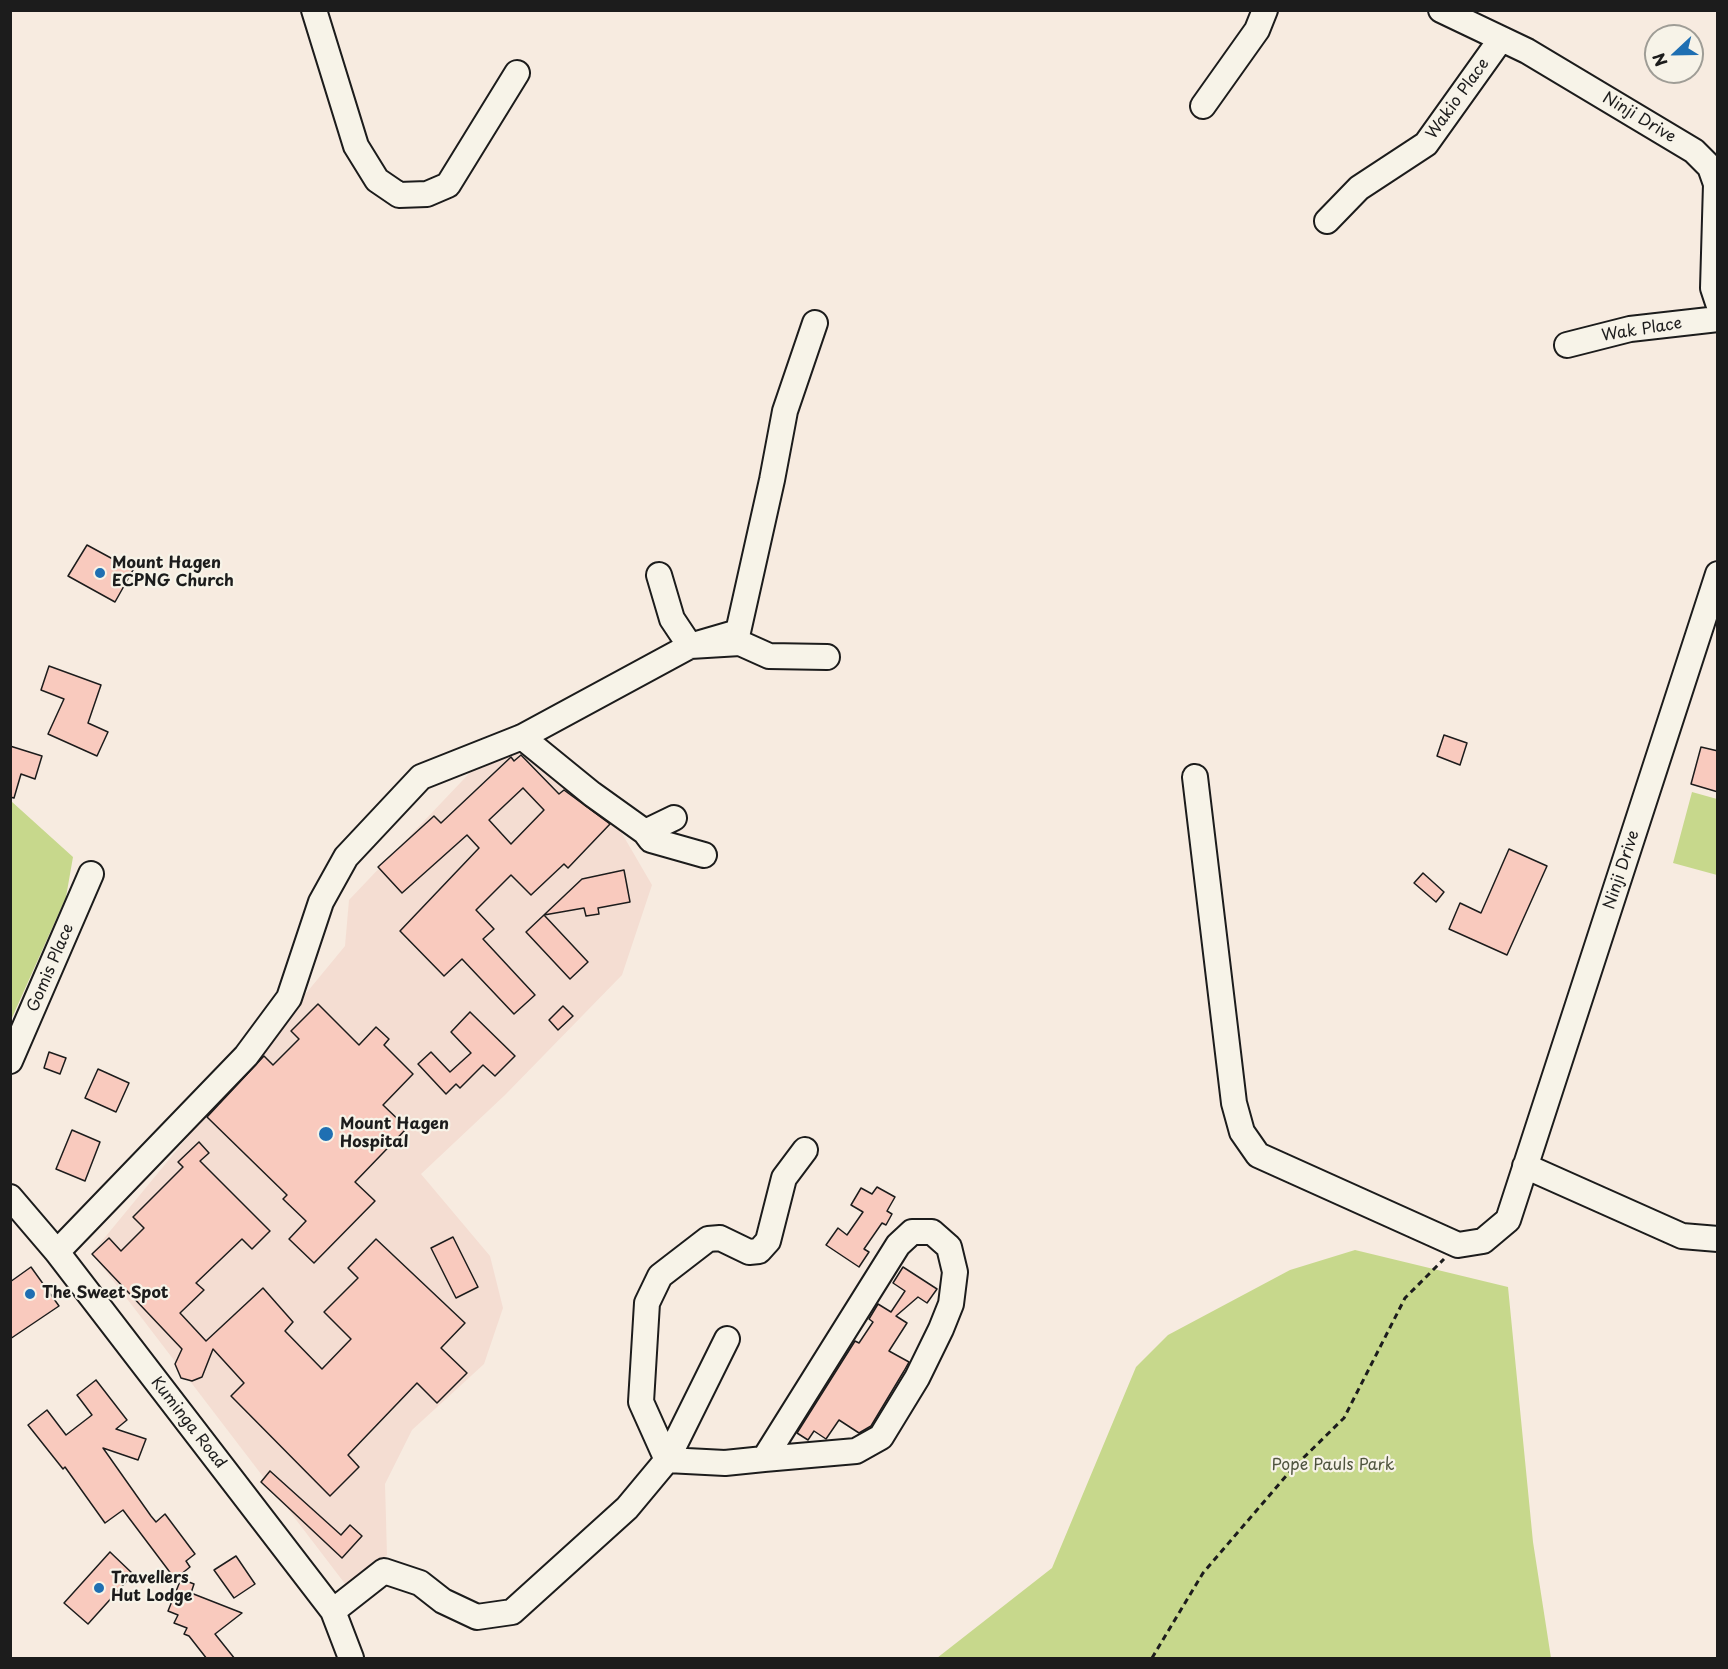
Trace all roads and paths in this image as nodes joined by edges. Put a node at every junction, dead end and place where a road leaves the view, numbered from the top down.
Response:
1 (314, 10) edge
2 (1265, 10) edge
3 (1441, 10) edge
4 (1501, 39) junction
5 (517, 73) dead end
6 (1203, 106) dead end
7 (1327, 220) dead end
8 (1718, 303) edge
9 (1718, 319) edge
10 (815, 323) dead end
11 (1567, 345) dead end
12 (1718, 574) edge
13 (659, 575) dead end
14 (690, 646) junction
15 (826, 657) dead end
16 (522, 737) junction
17 (1195, 777) dead end
18 (674, 818) dead end
19 (645, 832) junction
20 (704, 855) dead end
21 (91, 874) dead end
22 (10, 1061) edge
23 (805, 1150) dead end
24 (1525, 1166) junction
25 (14, 1208) edge
26 (1718, 1239) edge
27 (1458, 1245) junction
28 (57, 1252) junction
29 (727, 1339) dead end
30 (764, 1459) junction
31 (667, 1460) junction
32 (333, 1611) junction
33 (351, 1659) edge
34 (1152, 1659) edge

1 - 5 street
2 - 6 street
3 - 4 street, Ninji Drive
4 - 7 street, Wakio Place
4 - 8 street, Ninji Drive
9 - 11 street, Wak Place
10 - 14 street
12 - 24 street, Ninji Drive
13 - 14 street
14 - 15 street
14 - 16 street
16 - 19 street
16 - 28 street
17 - 27 street
18 - 19 street
19 - 20 street
21 - 22 street, Gomis Place
23 - 31 street
24 - 26 street
24 - 27 street, Ninji Drive
25 - 28 street, Kuminga Road
27 - 34 path
28 - 32 street, Kuminga Road
29 - 31 street
30 - 30 street
30 - 31 street
31 - 32 street
32 - 33 street, Kuminga Road

